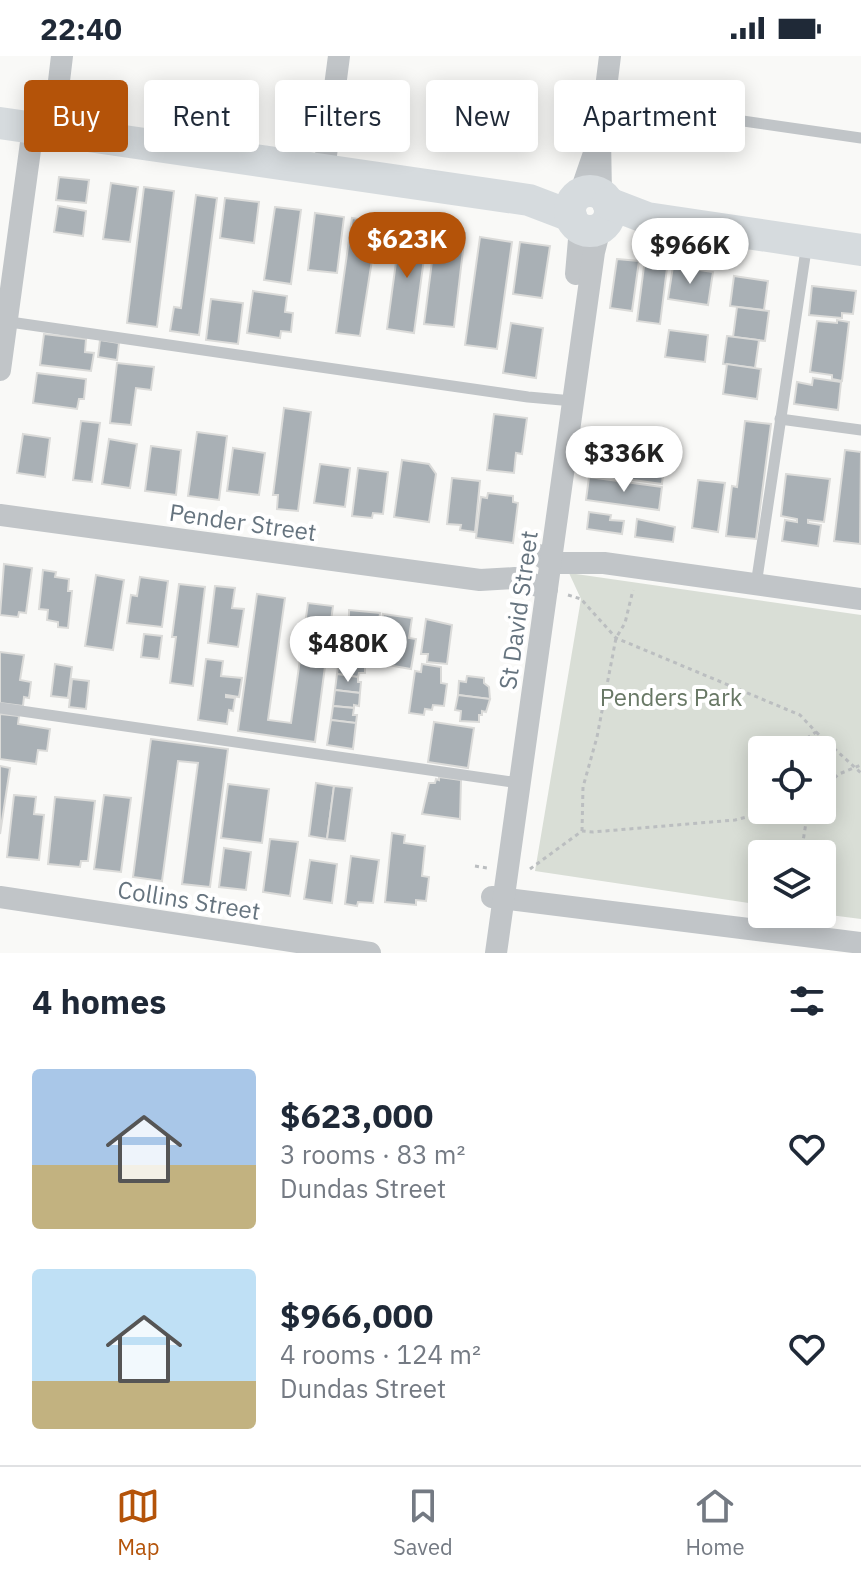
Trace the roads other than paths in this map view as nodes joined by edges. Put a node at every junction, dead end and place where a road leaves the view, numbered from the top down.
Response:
1 (62, 56) edge
2 (339, 56) edge
3 (610, 56) edge
4 (56, 80) edge
5 (607, 80) edge
6 (745, 121) edge
7 (0, 123) edge
8 (24, 126) edge
9 (861, 138) edge
10 (128, 141) edge
11 (38, 152) edge
12 (598, 152) edge
13 (324, 170) junction
14 (590, 210) junction
15 (807, 243) junction
16 (861, 250) edge
17 (4, 322) edge
18 (0, 370) edge
19 (566, 400) junction
20 (780, 419) junction
21 (861, 430) edge
22 (0, 515) edge
23 (547, 555) junction
24 (756, 585) junction
25 (544, 590) junction
26 (861, 599) edge
27 (0, 708) edge
28 (513, 782) junction
29 (0, 897) edge
30 (498, 898) junction
31 (861, 943) edge
32 (358, 952) edge
33 (483, 953) edge
34 (496, 953) edge

1 - 4 street
2 - 13 street
3 - 5 street, St David Street
6 - 9 lane
7 - 8 street
10 - 13 street
11 - 17 street
12 - 14 street, St David Street
13 - 14 street
14 - 15 street
14 - 19 street, St David Street
15 - 16 street
15 - 20 lane
17 - 18 street
17 - 19 lane
19 - 23 street, St David Street
20 - 21 lane
20 - 24 lane
22 - 25 street, Pender Street
23 - 24 street
23 - 25 street, St David Street
24 - 26 street
25 - 28 street, St David Street
27 - 28 lane
28 - 30 street, St David Street
29 - 32 street, Collins Street
30 - 31 street
30 - 33 street, St David Street
30 - 34 street, St David Street

